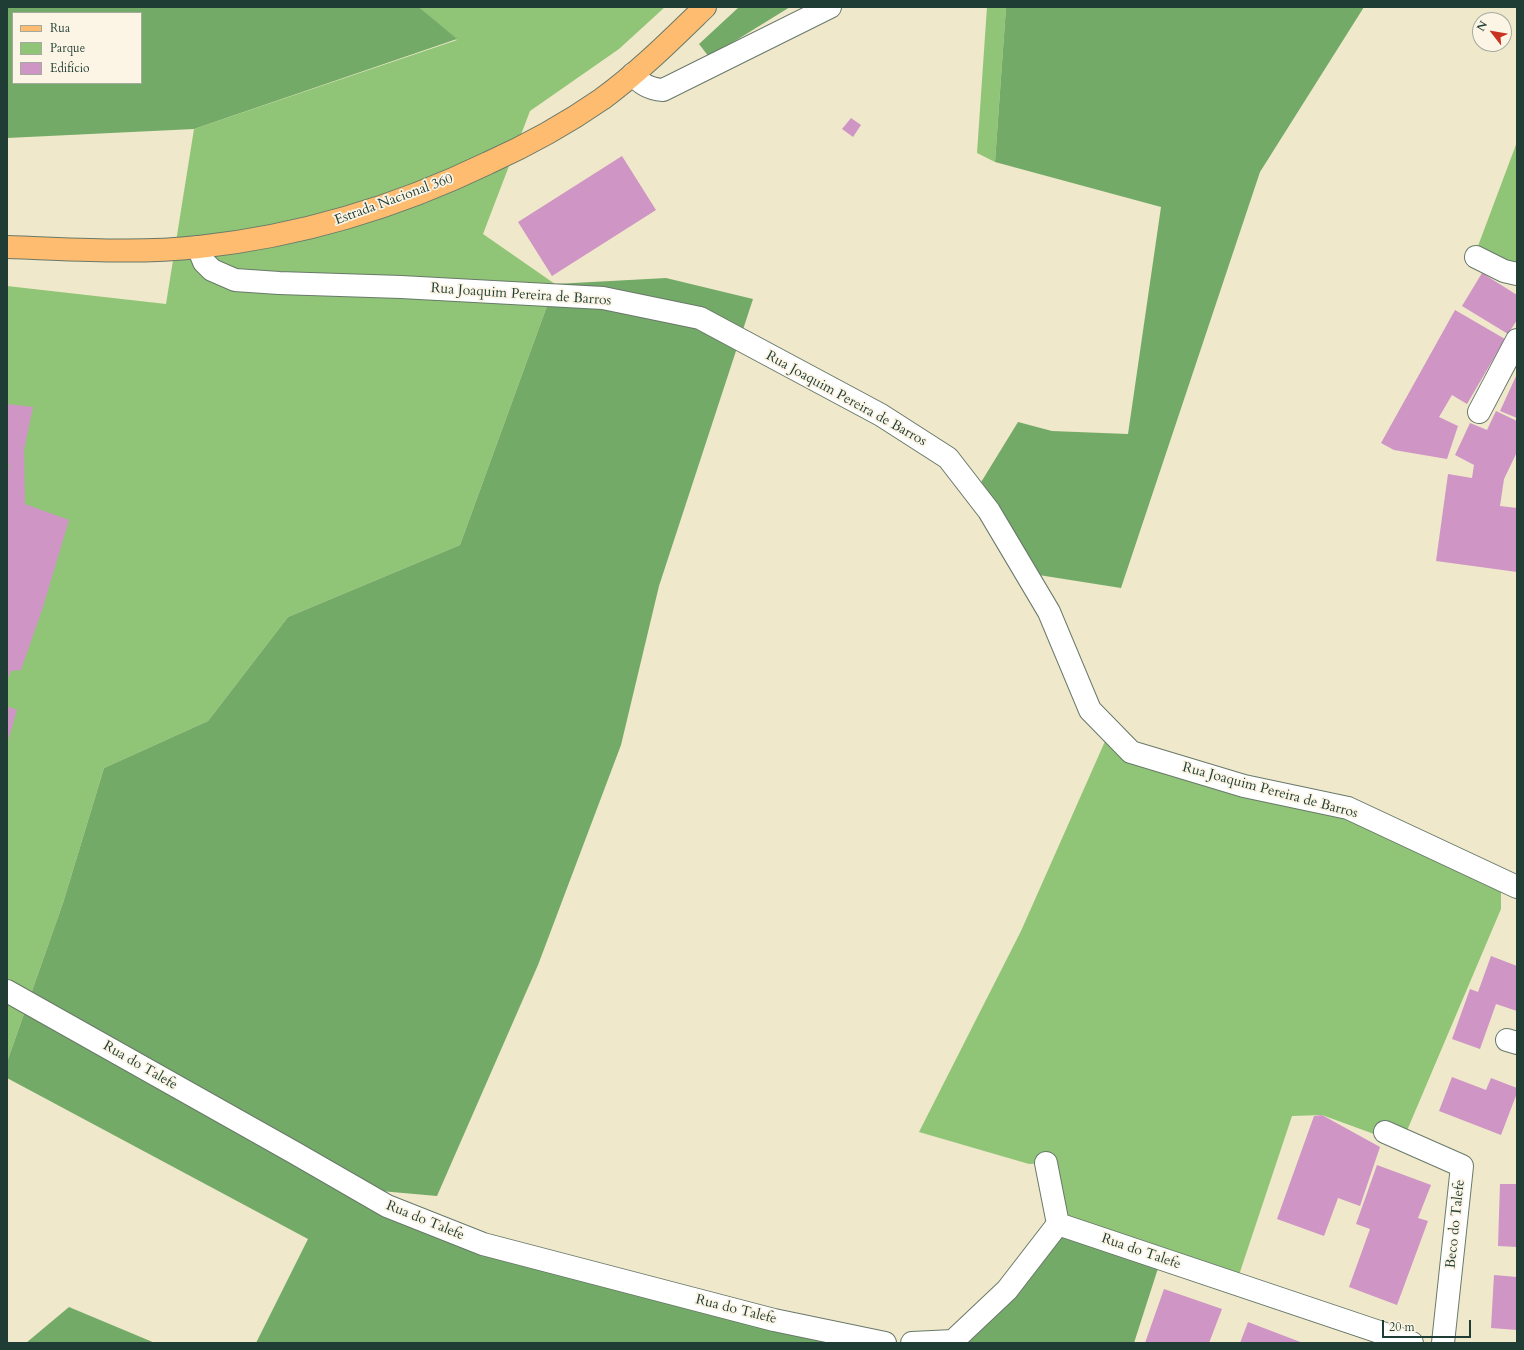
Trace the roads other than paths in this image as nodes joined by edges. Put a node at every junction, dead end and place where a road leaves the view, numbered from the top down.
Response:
1 (705, 7) edge
2 (830, 7) edge
3 (633, 74) junction
4 (7, 247) edge
5 (198, 247) junction
6 (1476, 257) dead end
7 (1517, 274) edge
8 (1517, 340) edge
9 (1479, 412) dead end
10 (1517, 887) edge
11 (7, 991) edge
12 (1385, 1132) dead end
13 (1046, 1163) dead end
14 (1058, 1224) junction
15 (885, 1343) edge
16 (912, 1343) edge
17 (1412, 1343) edge
18 (1444, 1343) edge

1 - 3 main road, Estrada Nacional 360
2 - 3 street
3 - 5 main road, Estrada Nacional 360
4 - 5 main road, Estrada Nacional 360
5 - 10 street, Rua Joaquim Pereira de Barros
6 - 7 street
8 - 9 street
11 - 15 street, Rua do Talefe
12 - 18 street, Beco do Talefe
13 - 14 street
14 - 16 street
14 - 17 street, Rua do Talefe

